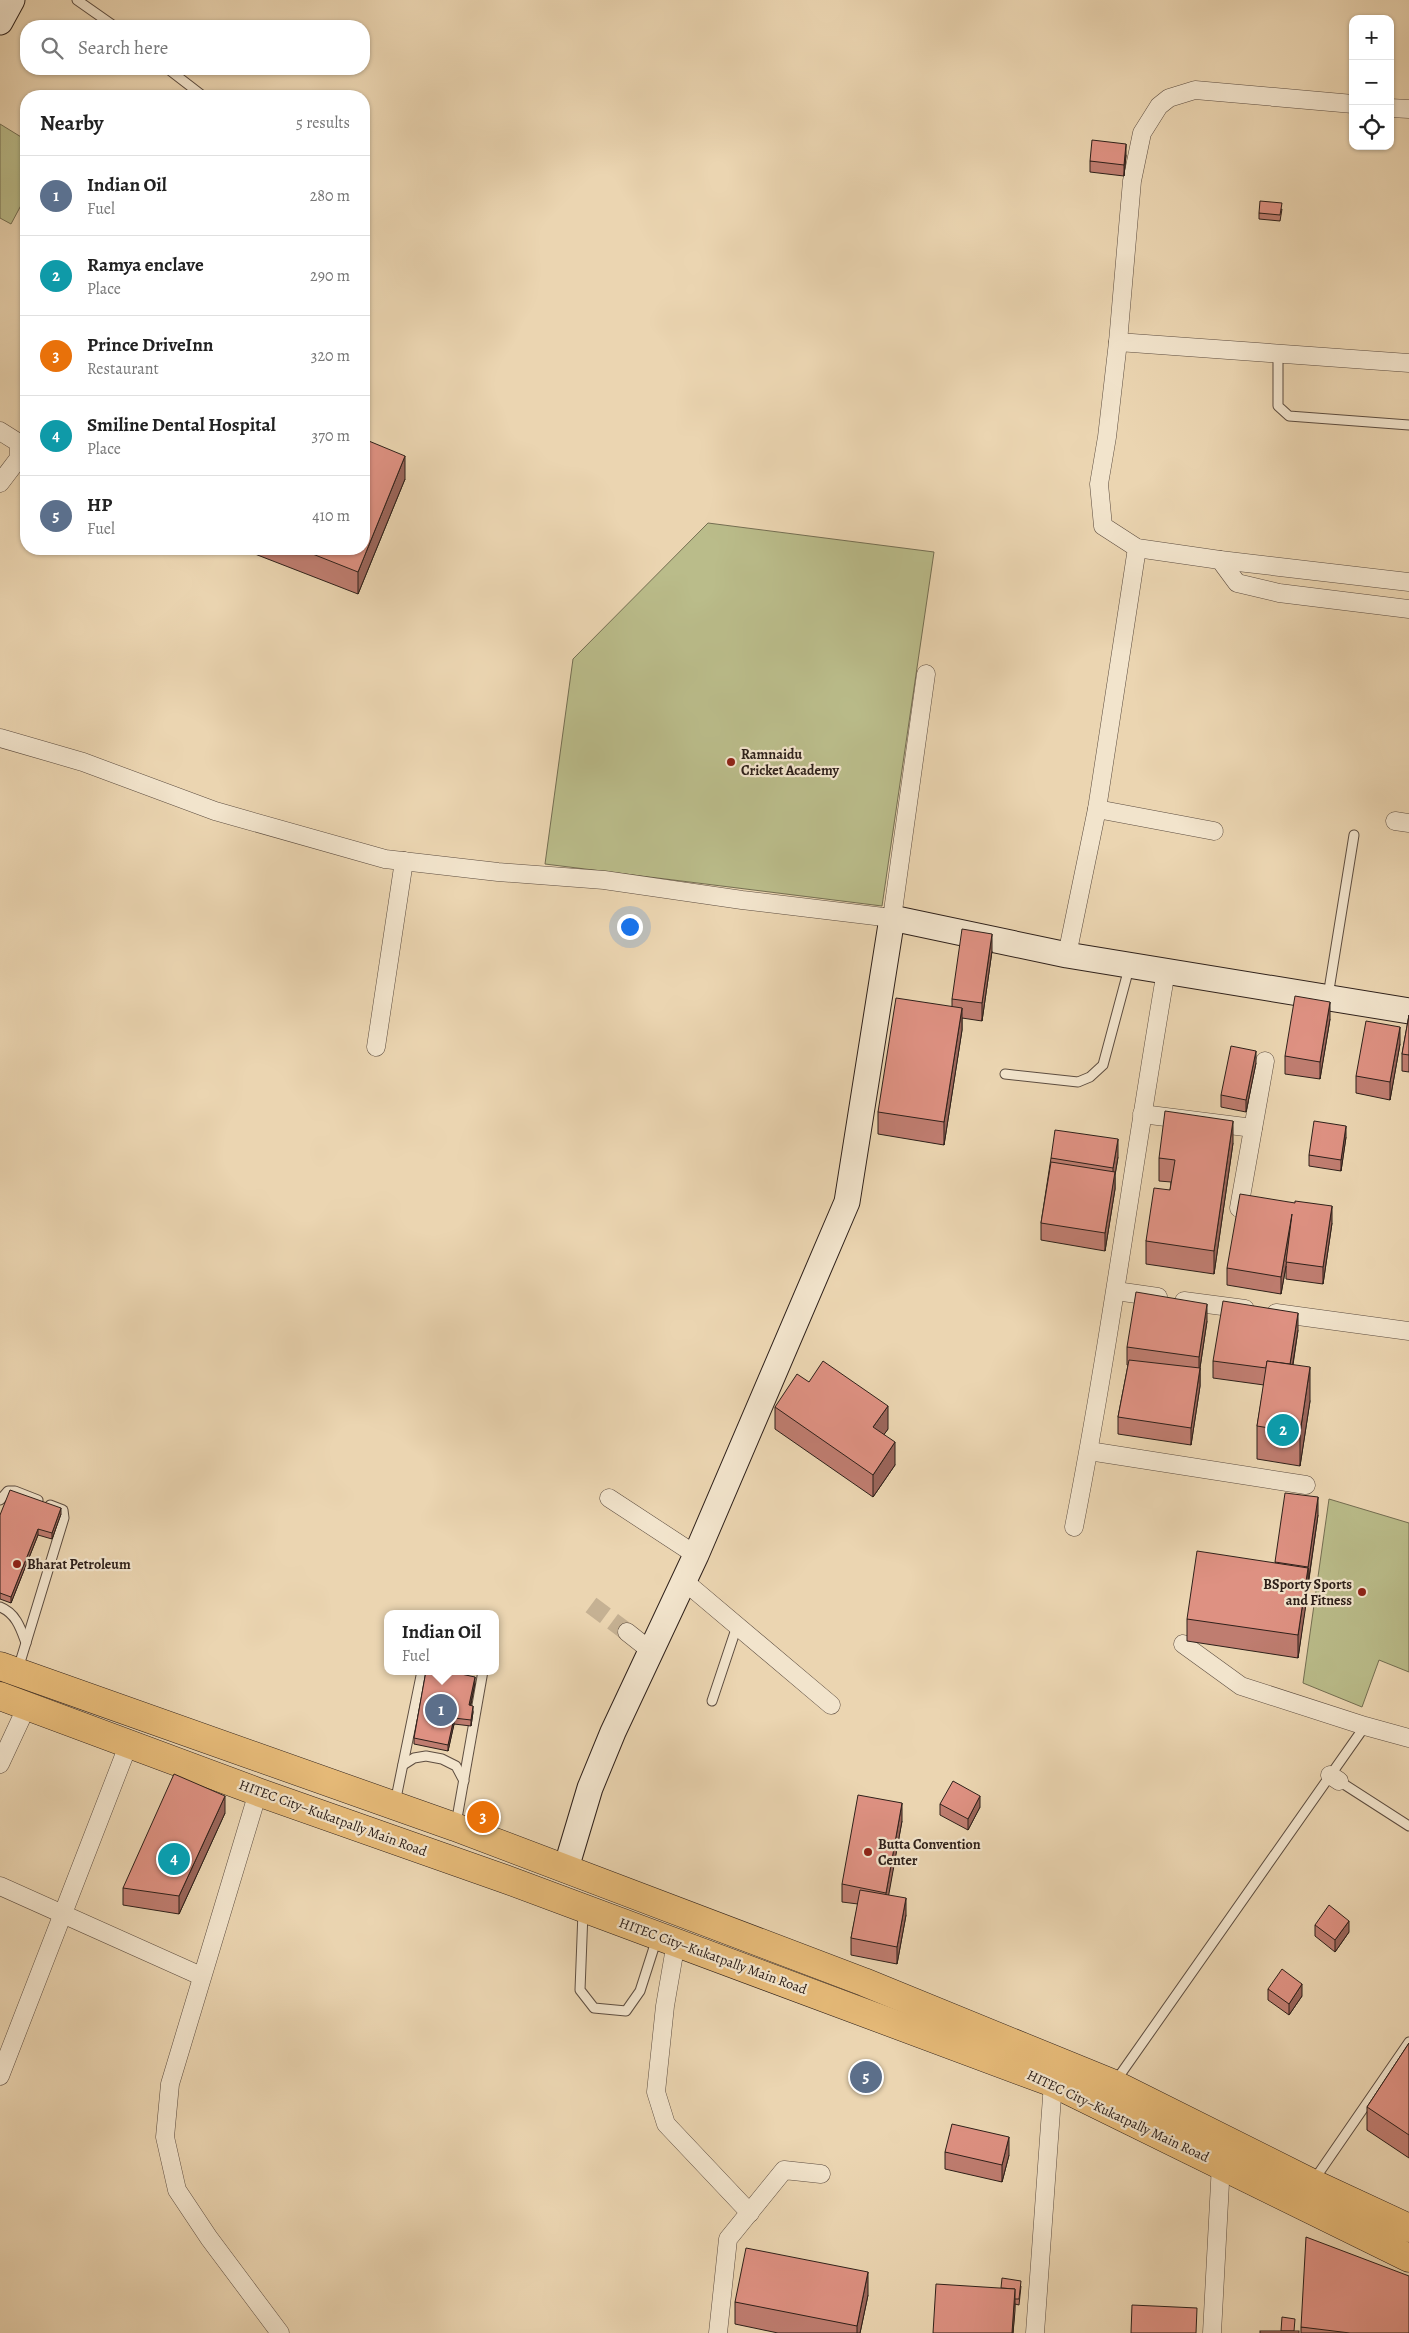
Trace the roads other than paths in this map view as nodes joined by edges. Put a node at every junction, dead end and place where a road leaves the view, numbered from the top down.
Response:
1 (12, 0) edge
2 (77, 0) edge
3 (105, 20) edge
4 (0, 22) edge
5 (176, 75) edge
6 (194, 90) edge
7 (1349, 104) edge
8 (1394, 108) edge
9 (1409, 109) edge
10 (1118, 342) junction
11 (1278, 353) junction
12 (1409, 363) edge
13 (1409, 425) edge
14 (0, 431) edge
15 (0, 483) edge
16 (1137, 548) junction
17 (1220, 560) junction
18 (1409, 582) edge
19 (1409, 609) edge
20 (926, 674) dead end
21 (0, 738) edge
22 (1097, 809) junction
23 (1214, 831) dead end
24 (1354, 835) dead end
25 (404, 861) junction
26 (892, 918) junction
27 (1066, 955) junction
28 (1130, 965) junction
29 (1166, 971) junction
30 (1328, 997) junction
31 (1409, 1011) edge
32 (376, 1047) dead end
33 (1265, 1061) dead end
34 (1005, 1074) dead end
35 (1142, 1114) junction
36 (1253, 1128) junction
37 (1239, 1208) edge
38 (1116, 1291) junction
39 (1409, 1331) edge
40 (1089, 1451) junction
41 (1306, 1485) dead end
42 (609, 1498) dead end
43 (0, 1500) edge
44 (1074, 1528) dead end
45 (696, 1555) junction
46 (684, 1582) junction
47 (0, 1607) edge
48 (737, 1626) junction
49 (627, 1632) tunnel mouth
50 (26, 1643) junction
51 (1183, 1644) dead end
52 (651, 1651) junction
53 (8, 1669) edge
54 (421, 1675) edge
55 (483, 1675) edge
56 (0, 1696) edge
57 (712, 1701) dead end
58 (832, 1705) dead end
59 (27, 1706) junction
60 (1365, 1726) junction
61 (1409, 1738) edge
62 (129, 1743) junction
63 (0, 1764) edge
64 (403, 1765) junction
65 (1335, 1779) junction
66 (464, 1781) junction
67 (258, 1792) junction
68 (395, 1806) junction
69 (1409, 1826) edge
70 (455, 1827) junction
71 (566, 1868) junction
72 (0, 1886) edge
73 (583, 1908) junction
74 (63, 1913) junction
75 (667, 1939) junction
76 (201, 1976) junction
77 (1409, 2042) edge
78 (0, 2076) edge
79 (1053, 2083) junction
80 (1114, 2084) junction
81 (1221, 2164) junction
82 (822, 2174) dead end
83 (1312, 2183) junction
84 (750, 2213) junction
85 (1409, 2228) edge
86 (1409, 2258) edge
87 (280, 2333) edge
88 (718, 2333) edge
89 (1035, 2333) edge
90 (1212, 2333) edge

1 - 4 street
2 - 3 lane
5 - 6 lane
7 - 10 street
8 - 9 street
10 - 11 street
10 - 16 street
11 - 12 street
11 - 13 lane
14 - 15 street
16 - 17 street
16 - 22 street
17 - 18 street
17 - 19 street
20 - 26 street
21 - 25 street
22 - 23 street
22 - 27 street
24 - 30 lane
25 - 26 street
25 - 32 street
26 - 27 street
26 - 45 street
27 - 28 street
28 - 29 street
28 - 34 lane
29 - 30 street
29 - 35 street
30 - 31 street
33 - 36 street
35 - 36 street
35 - 38 street
36 - 37 street
38 - 39 street
38 - 40 street
40 - 41 street
40 - 44 street
42 - 45 street
43 - 50 lane
45 - 46 street
46 - 48 street
46 - 52 street
47 - 50 lane
48 - 57 lane
48 - 58 street
49 - 52 street
50 - 53 lane
51 - 60 street
52 - 71 street
53 - 68 main road, HITEC City–Kukatpally Main Road
54 - 64 lane
55 - 66 lane
56 - 59 main road, HITEC City–Kukatpally Main Road
59 - 62 main road, HITEC City–Kukatpally Main Road
59 - 63 street
60 - 61 street
60 - 65 lane
62 - 67 main road, HITEC City–Kukatpally Main Road
62 - 74 street
64 - 66 lane
64 - 68 lane
65 - 69 lane
65 - 80 lane
66 - 70 lane
67 - 73 main road, HITEC City–Kukatpally Main Road
67 - 76 street
68 - 70 main road, HITEC City–Kukatpally Main Road
70 - 71 main road, HITEC City–Kukatpally Main Road
71 - 80 main road, HITEC City–Kukatpally Main Road
72 - 74 street
73 - 75 main road, HITEC City–Kukatpally Main Road
73 - 75 lane
74 - 76 street
74 - 78 street
75 - 79 main road, HITEC City–Kukatpally Main Road
75 - 84 street
76 - 87 street
77 - 83 lane
79 - 81 main road, HITEC City–Kukatpally Main Road
79 - 89 street
80 - 83 main road, HITEC City–Kukatpally Main Road
81 - 86 main road, HITEC City–Kukatpally Main Road
81 - 90 street
82 - 84 street
83 - 85 main road, HITEC City–Kukatpally Main Road
84 - 88 street

